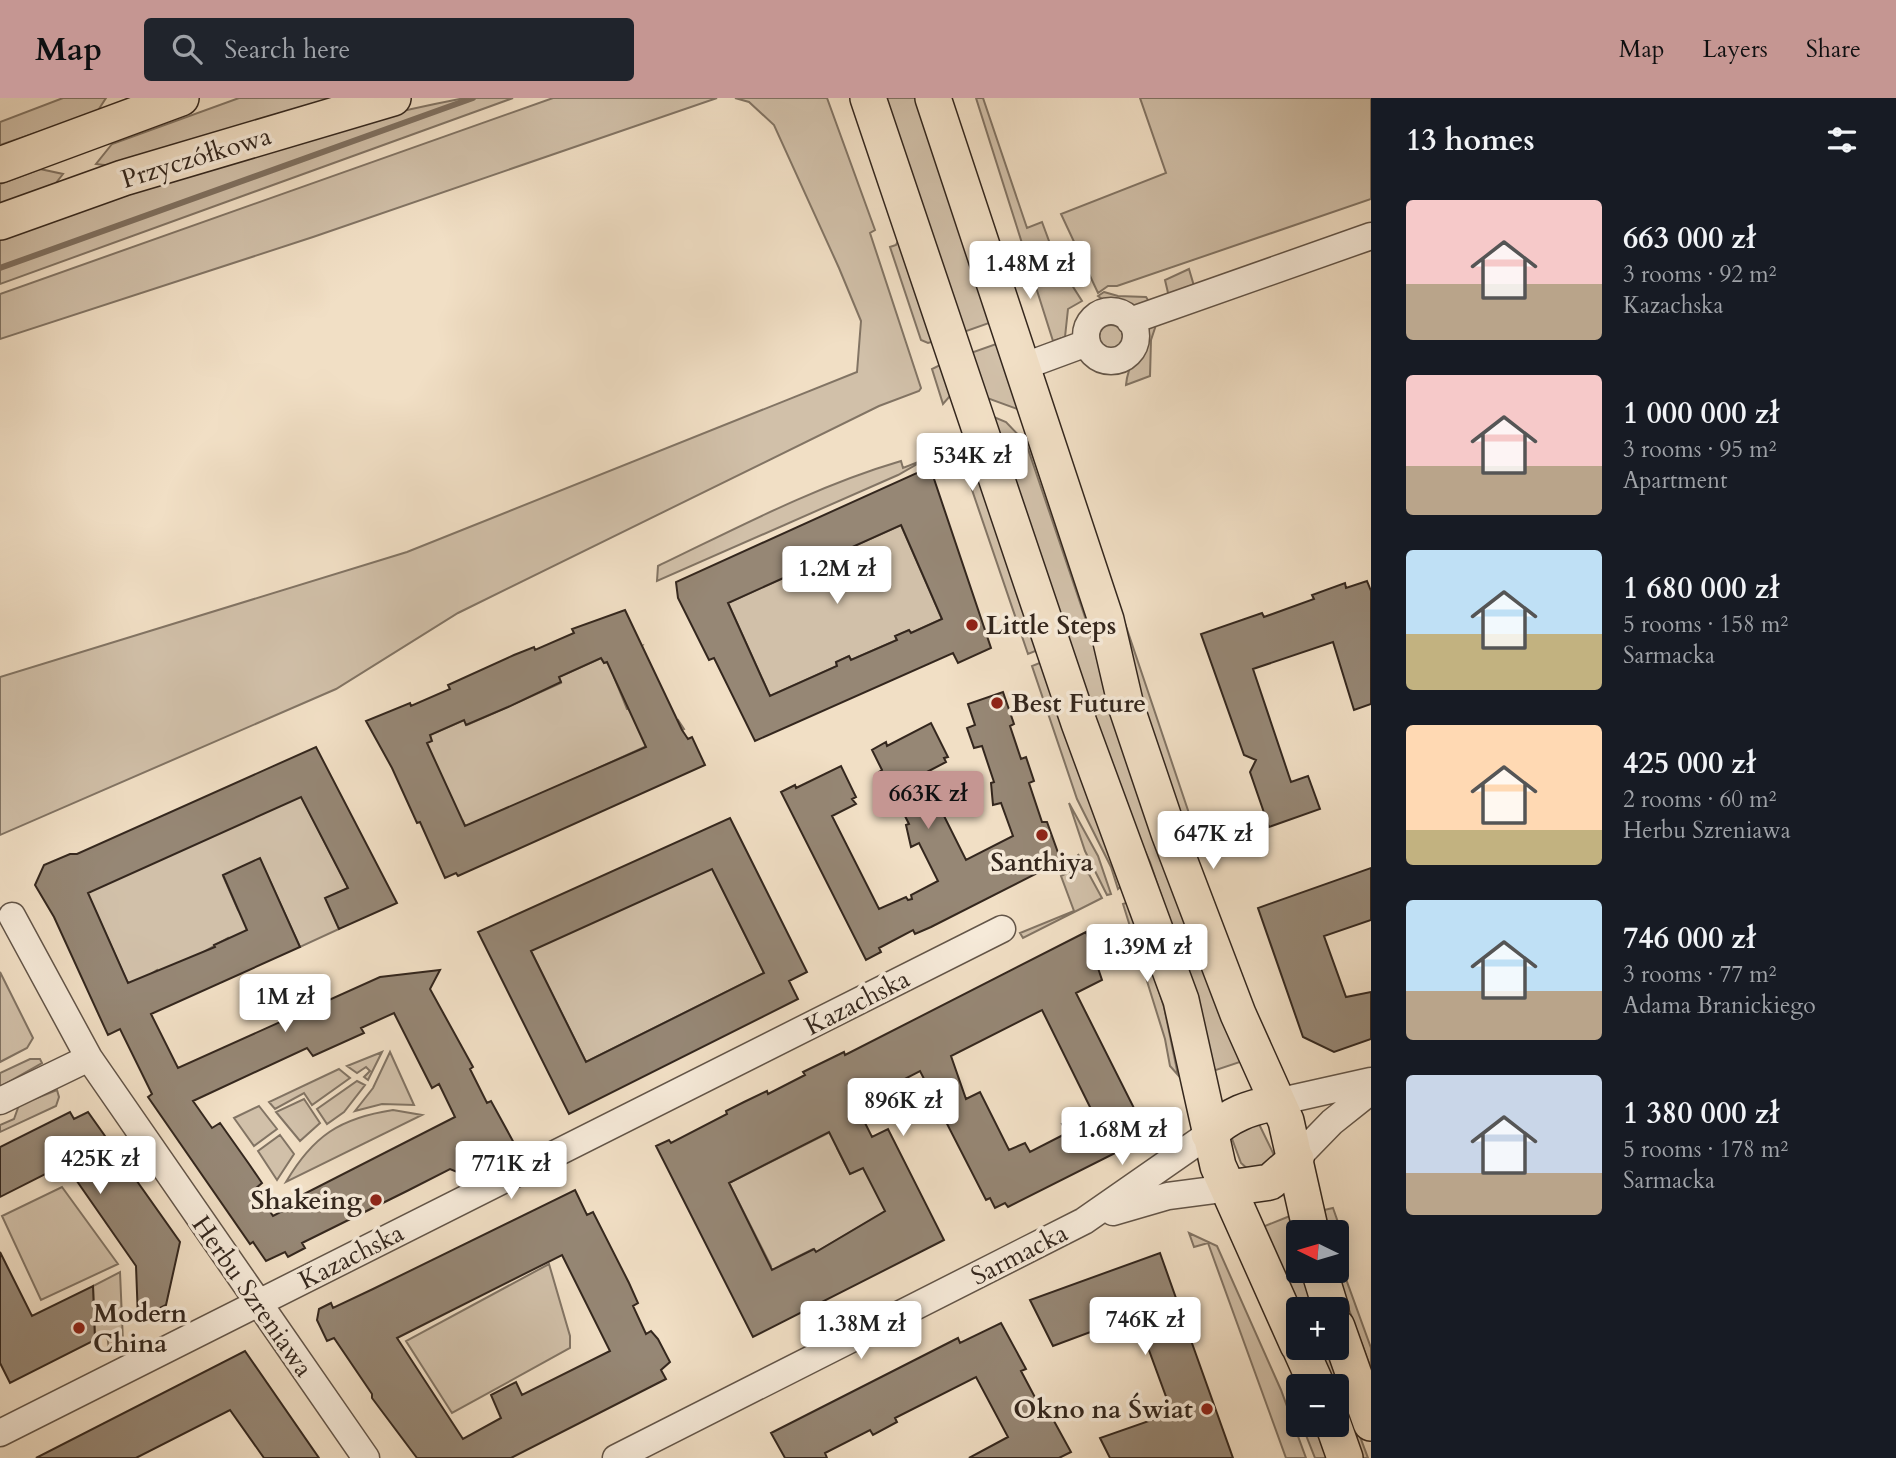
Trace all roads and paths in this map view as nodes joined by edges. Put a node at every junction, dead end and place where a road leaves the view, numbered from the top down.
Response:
1 (181, 98) edge
2 (393, 98) edge
3 (868, 98) edge
4 (933, 98) edge
5 (0, 165) edge
6 (0, 222) edge
7 (1371, 236) edge
8 (1130, 321) junction
9 (1087, 343) junction
10 (1022, 367) junction
11 (12, 916) dead end
12 (1002, 929) dead end
13 (89, 1059) junction
14 (1371, 1082) edge
15 (1371, 1091) edge
16 (0, 1101) edge
17 (1277, 1102) junction
18 (1209, 1134) junction
19 (1296, 1159) junction
20 (1229, 1188) junction
21 (1309, 1220) edge
22 (1084, 1221) junction
23 (258, 1303) junction
24 (1286, 1317) edge
25 (1348, 1360) edge
26 (1371, 1423) edge
27 (1, 1430) edge
28 (1338, 1437) edge
29 (366, 1458) edge
30 (616, 1458) edge
31 (1345, 1458) edge

1 - 5 main road, Przyczółkowa
2 - 6 main road, Przyczółkowa
3 - 18 main road
4 - 10 main road
7 - 8 street
8 - 9 street
8 - 9 street
9 - 10 street
10 - 17 main road
11 - 13 street, Herbu Szreniawa
12 - 23 street, Kazachska
13 - 16 street
13 - 23 street, Herbu Szreniawa
14 - 17 street, Sarmacka
15 - 19 street, Sarmacka
17 - 18 main road, Sarmacka
17 - 19 main road
18 - 20 main road
18 - 22 street, Sarmacka
19 - 20 main road, Sarmacka
19 - 21 main road
20 - 22 street, Sarmacka
20 - 24 main road
22 - 30 street, Sarmacka
23 - 27 street, Kazachska
23 - 29 street, Herbu Szreniawa
25 - 26 main road
28 - 31 main road

